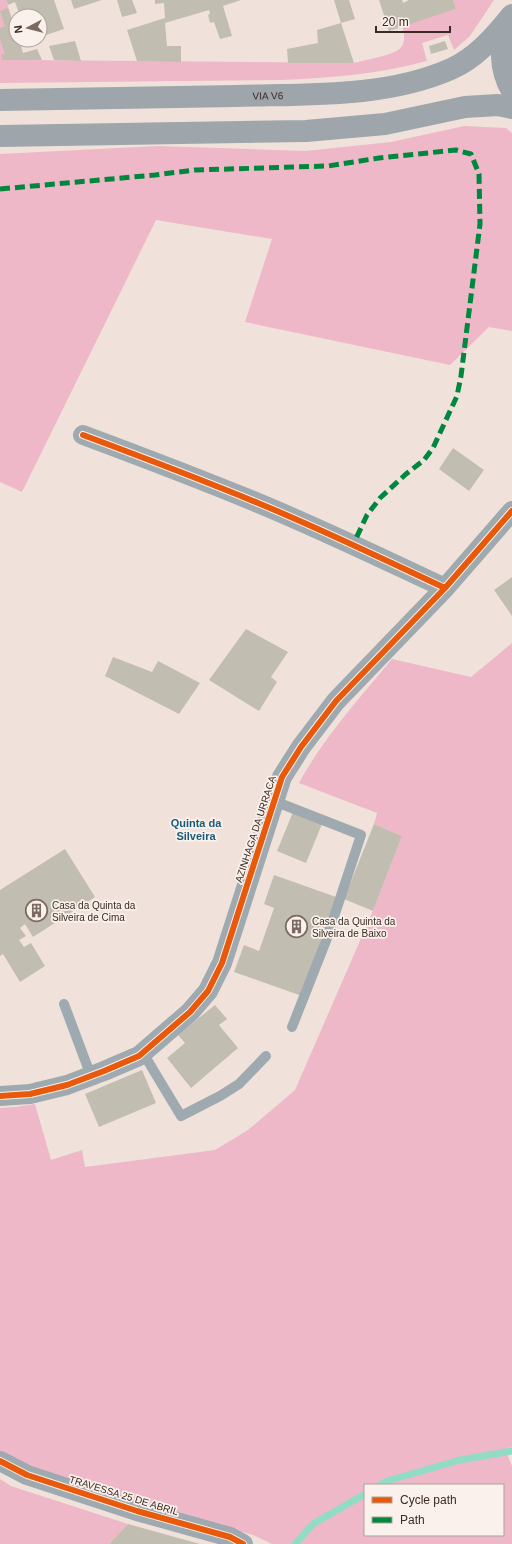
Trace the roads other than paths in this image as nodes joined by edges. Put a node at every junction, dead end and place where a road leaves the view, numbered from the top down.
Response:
1 (512, 16) edge
2 (512, 91) edge
3 (0, 100) edge
4 (512, 108) edge
5 (0, 136) edge
6 (83, 435) dead end
7 (512, 511) edge
8 (445, 588) junction
9 (274, 801) junction
10 (64, 1004) dead end
11 (292, 1027) dead end
12 (143, 1053) junction
13 (266, 1056) dead end
14 (91, 1076) junction
15 (0, 1096) edge
16 (0, 1461) edge
17 (243, 1544) edge

1 - 2 main road
1 - 3 main road, VIA V6
4 - 5 main road
6 - 8 street
7 - 8 street, AZINHAGA DA URRACA
8 - 9 street, AZINHAGA DA URRACA
9 - 11 lane
9 - 12 street, AZINHAGA DA URRACA
10 - 14 lane
12 - 13 lane
12 - 14 street, AZINHAGA DA URRACA
14 - 15 street, AZINHAGA DA URRACA
16 - 17 street, TRAVESSA 25 DE ABRIL

